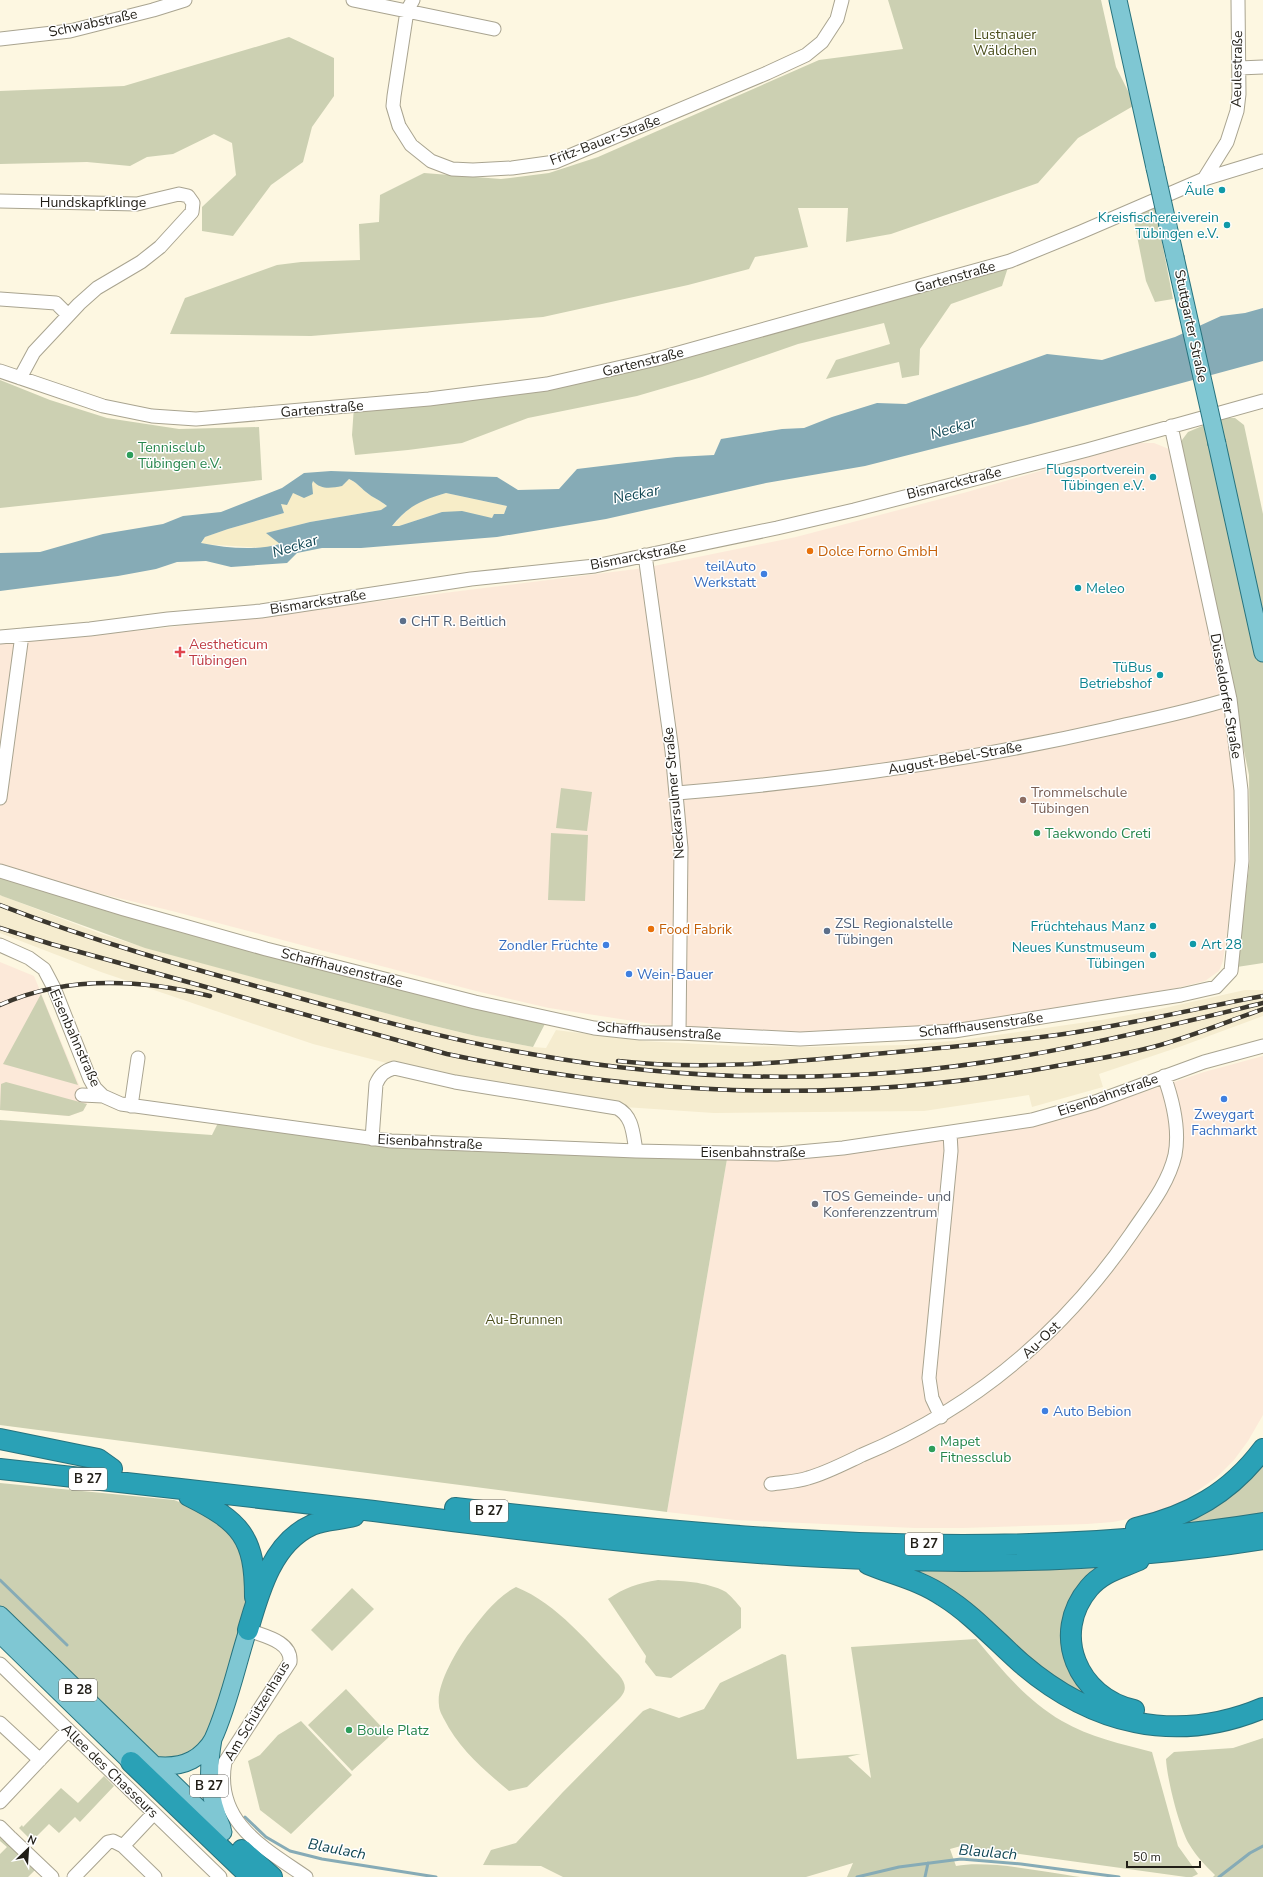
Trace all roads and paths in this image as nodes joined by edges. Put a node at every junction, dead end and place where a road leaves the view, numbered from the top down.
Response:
1 (185, 0) edge
2 (353, 0) edge
3 (842, 0) edge
4 (1118, 0) edge
5 (1238, 0) edge
6 (410, 5) edge
7 (494, 29) dead end
8 (0, 39) edge
9 (1239, 68) junction
10 (1263, 68) edge
11 (1263, 161) edge
12 (1204, 179) junction
13 (0, 201) edge
14 (0, 299) edge
15 (68, 315) junction
16 (0, 371) edge
17 (20, 378) junction
18 (1263, 401) edge
19 (1171, 426) junction
20 (645, 555) junction
21 (22, 635) junction
22 (0, 637) edge
23 (1263, 653) edge
24 (1230, 699) junction
25 (676, 793) junction
26 (0, 798) edge
27 (0, 871) edge
28 (0, 945) edge
29 (1231, 971) joint
30 (679, 1033) junction
31 (1263, 1046) edge
32 (138, 1058) dead end
33 (1164, 1076) junction
34 (82, 1095) dead end
35 (103, 1096) junction
36 (131, 1106) junction
37 (950, 1133) junction
38 (372, 1139) junction
39 (636, 1151) junction
40 (941, 1417) junction
41 (0, 1439) edge
42 (1263, 1449) edge
43 (0, 1457) edge
44 (0, 1469) edge
45 (112, 1469) junction
46 (771, 1484) dead end
47 (177, 1489) junction
48 (369, 1511) junction
49 (1263, 1523) edge
50 (1263, 1539) edge
51 (1110, 1540) junction
52 (1158, 1552) junction
53 (851, 1558) junction
54 (255, 1603) junction
55 (0, 1614) edge
56 (248, 1630) junction
57 (0, 1634) edge
58 (0, 1664) edge
59 (1263, 1695) edge
60 (1263, 1708) edge
61 (0, 1723) edge
62 (68, 1730) junction
63 (213, 1739) junction
64 (40, 1760) junction
65 (131, 1762) junction
66 (155, 1766) junction
67 (0, 1802) edge
68 (154, 1813) junction
69 (0, 1827) edge
70 (223, 1832) junction
71 (123, 1846) junction
72 (52, 1877) edge
73 (74, 1877) edge
74 (155, 1877) edge
75 (220, 1877) edge
76 (251, 1877) edge
77 (272, 1877) edge
78 (306, 1877) edge

1 - 8 street, Schwabstraße
2 - 6 street
3 - 6 street, Fritz-Bauer-Straße
4 - 23 main road, Stuttgarter Straße, bridge
5 - 9 street, Aeulestraße
6 - 7 street
9 - 10 street
9 - 12 street, Aeulestraße
11 - 12 street, Gartenstraße
12 - 17 street, Gartenstraße
13 - 15 street, Hundskapfklinge
14 - 15 street
15 - 17 street, Hundskapfklinge
16 - 17 street, Gartenstraße
18 - 19 street, Bismarckstraße
19 - 20 street, Bismarckstraße
19 - 24 street, Düsseldorfer Straße
20 - 21 street, Bismarckstraße
20 - 25 street, Neckarsulmer Straße
21 - 22 street, Bismarckstraße
21 - 26 street
24 - 25 street, August-Bebel-Straße
24 - 29 street, Düsseldorfer Straße
25 - 30 street, Neckarsulmer Straße
27 - 30 street, Schaffhausenstraße
28 - 35 street, Eisenbahnstraße
29 - 30 street, Schaffhausenstraße
31 - 33 street, Eisenbahnstraße
32 - 36 street
33 - 37 street, Eisenbahnstraße
33 - 40 street, Au-Ost
34 - 35 street
35 - 36 street, Eisenbahnstraße
36 - 38 street, Eisenbahnstraße
37 - 39 street, Eisenbahnstraße
37 - 40 street
38 - 39 street, Eisenbahnstraße
38 - 39 street
40 - 46 street, Au-Ost
41 - 45 highway
42 - 51 highway
43 - 45 highway, B 27
44 - 47 highway, B 27
45 - 51 highway, B 27
47 - 48 highway, B 27
47 - 54 highway
48 - 53 highway, B 27
48 - 54 highway
49 - 51 highway, B 27
50 - 52 highway, B 27
52 - 53 highway, B 27
52 - 59 highway
53 - 60 highway
54 - 56 highway
55 - 66 main road, B 28
56 - 63 main road, B 27
56 - 78 street, Am Schützenhaus
57 - 65 main road, B 28
58 - 62 street, Allee des Chasseurs
61 - 64 street
62 - 64 street
62 - 68 street, Allee des Chasseurs
63 - 66 main road, B 27
63 - 70 main road, B 27
64 - 67 street
65 - 66 main road
65 - 76 highway, B 28
66 - 70 main road, B 28
68 - 71 street
68 - 75 street, Allee des Chasseurs
69 - 72 street
70 - 77 highway, B 28
71 - 73 street
71 - 74 street

